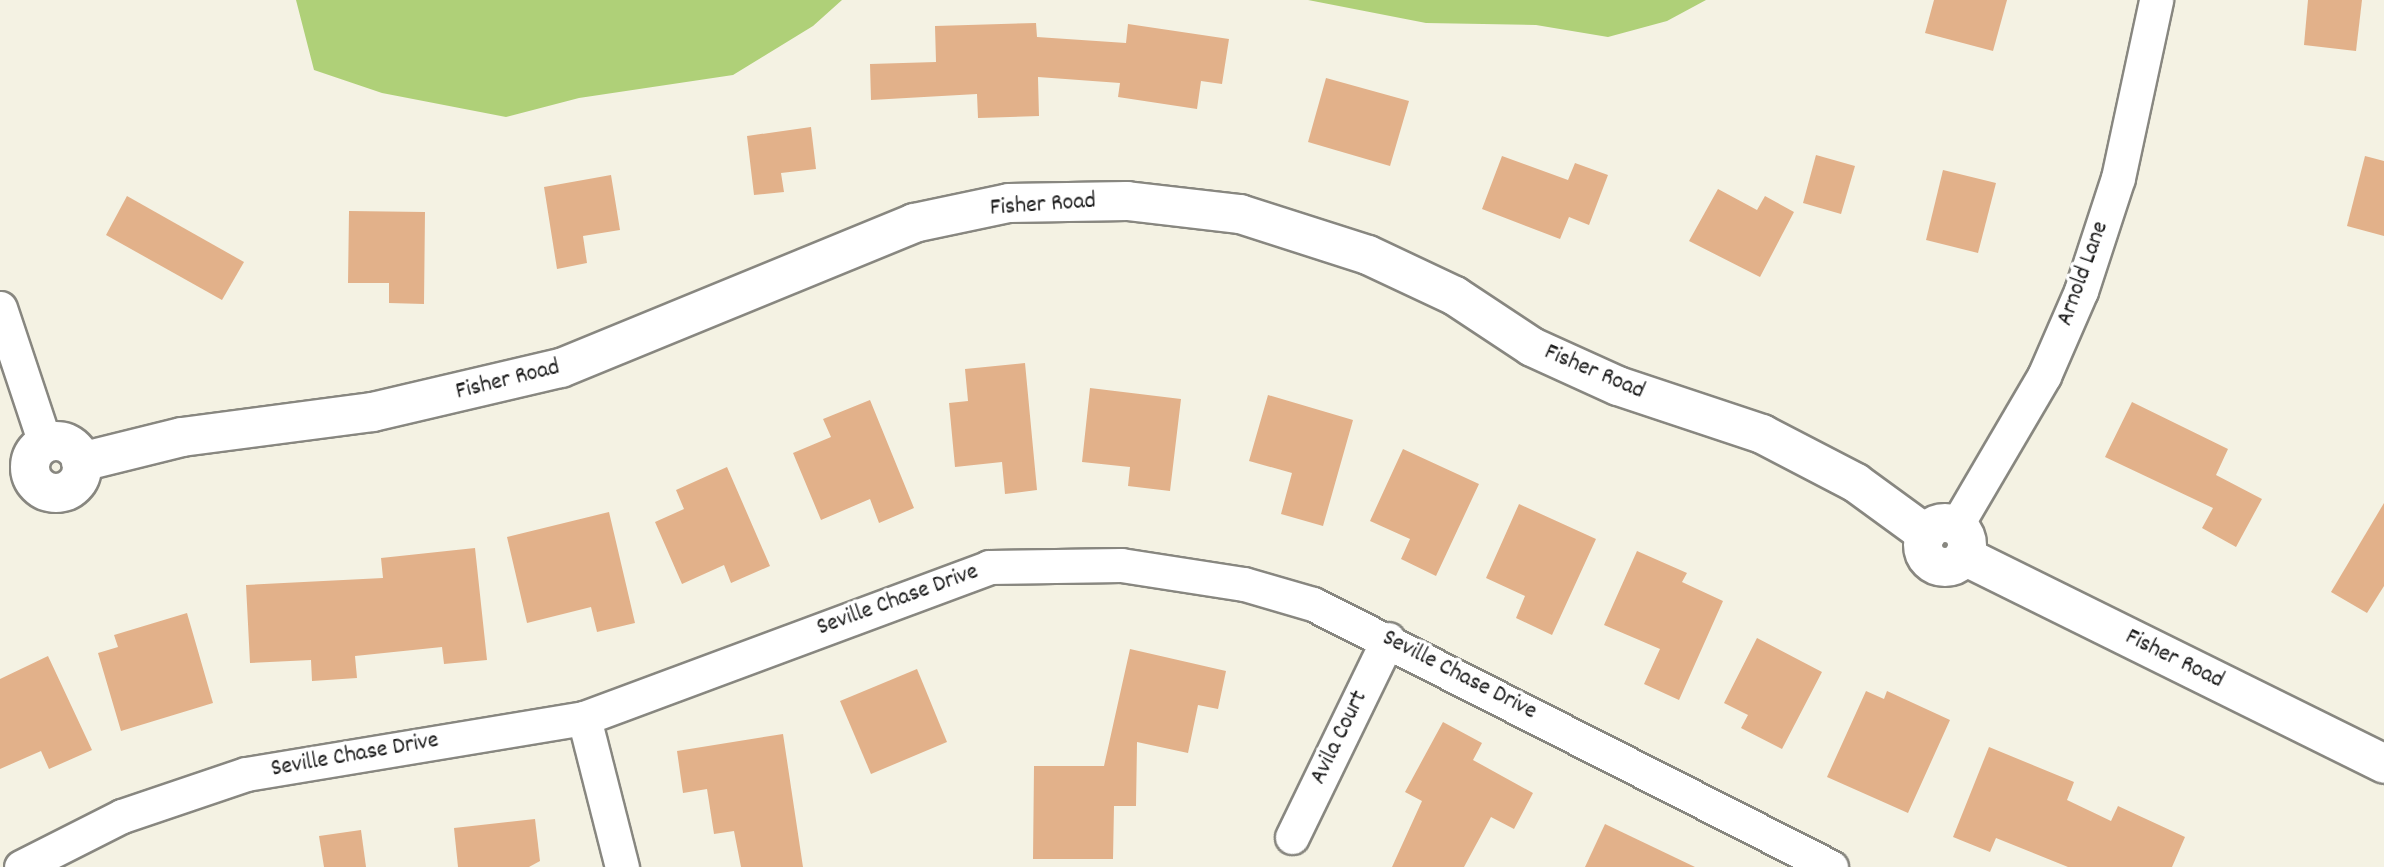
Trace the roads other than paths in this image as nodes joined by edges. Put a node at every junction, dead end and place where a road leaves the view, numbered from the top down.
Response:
1 (2156, 0) edge
2 (0, 308) edge
3 (26, 469) edge
4 (1949, 539) junction
5 (1388, 639) junction
6 (584, 718) junction
7 (2384, 764) edge
8 (1292, 837) dead end
9 (1787, 857) edge
10 (21, 867) edge
11 (622, 867) edge
12 (1831, 867) edge

1 - 4 street, Arnold Lane
2 - 3 street
3 - 4 street, Fisher Road
4 - 7 street, Fisher Road
5 - 6 street, Seville Chase Drive
5 - 8 street, Avila Court
5 - 9 street, Seville Chase Drive
6 - 10 street, Seville Chase Drive
6 - 11 street
9 - 12 street, Seville Chase Drive

